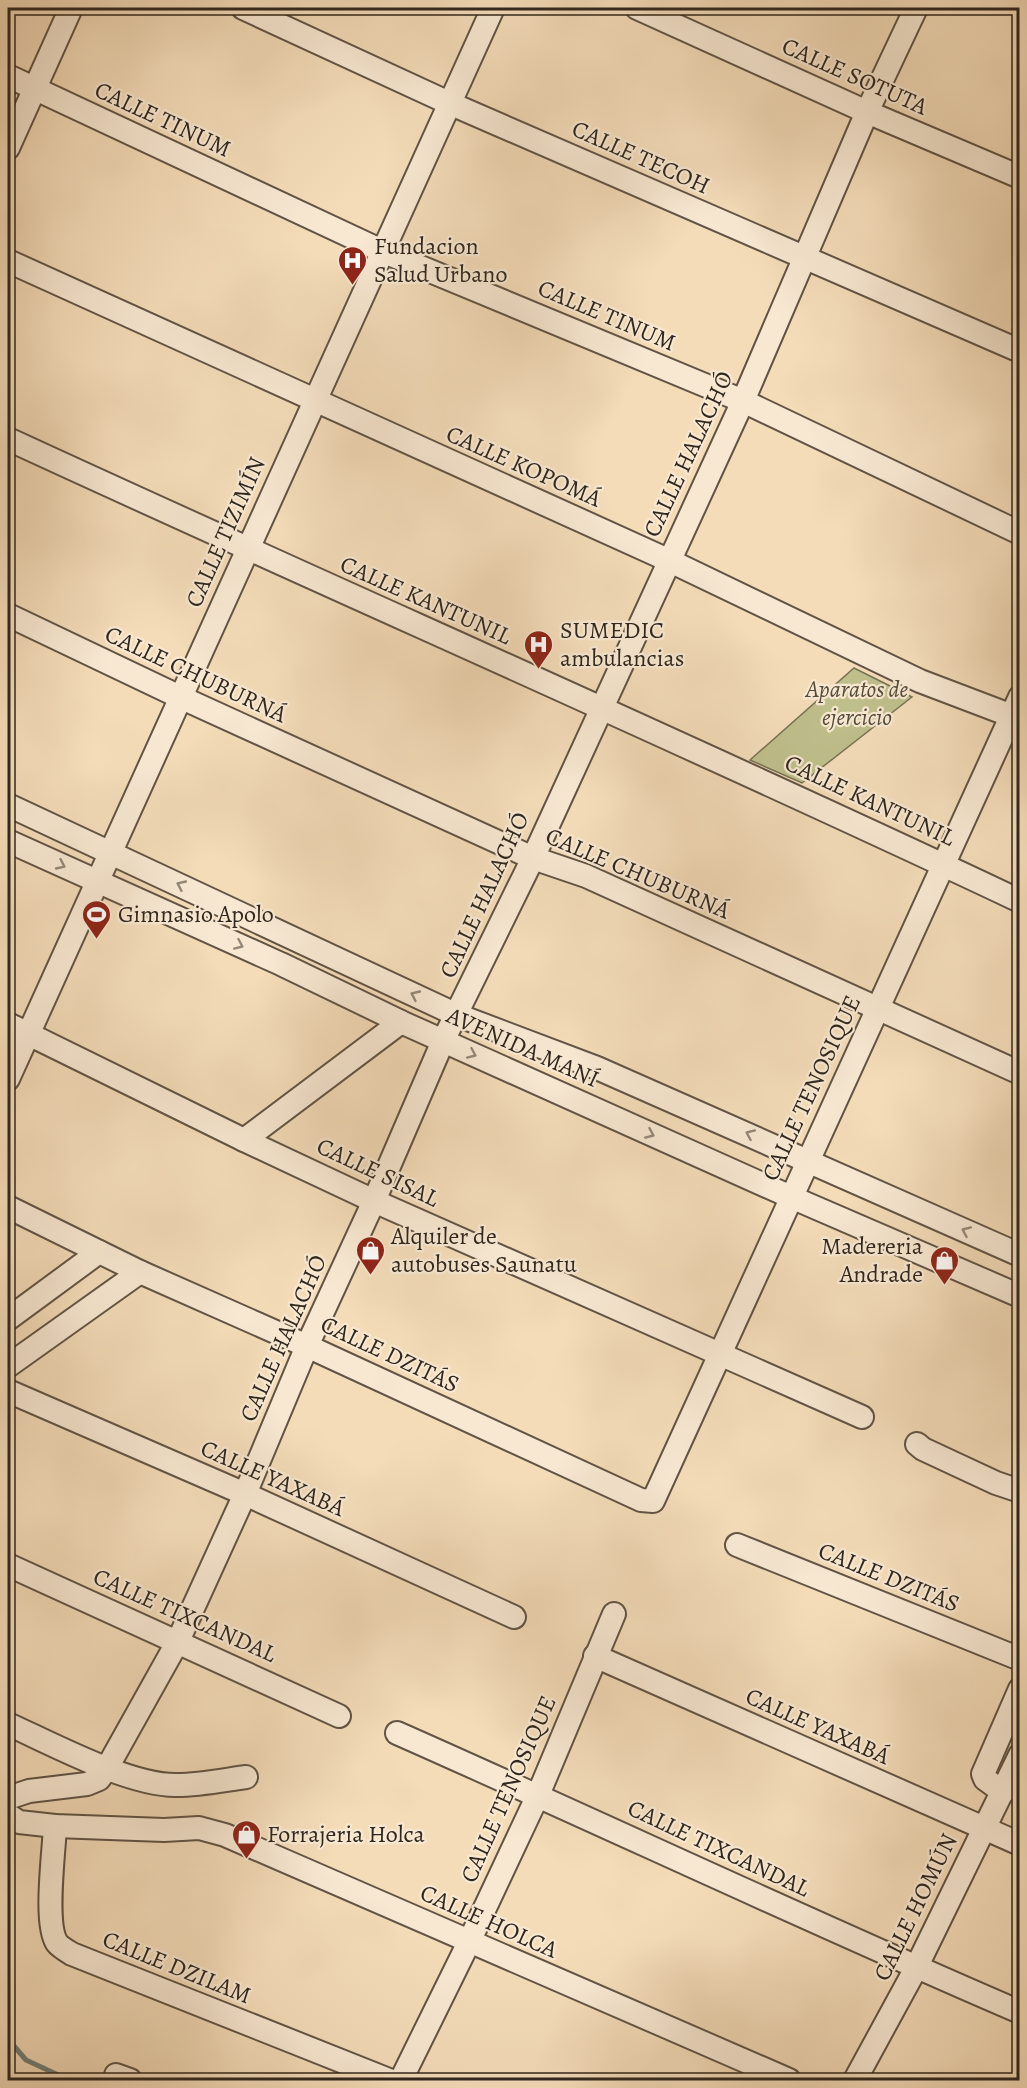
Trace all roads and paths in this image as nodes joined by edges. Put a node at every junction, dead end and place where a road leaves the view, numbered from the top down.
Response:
1 (71, 8) edge
2 (243, 8) edge
3 (493, 8) edge
4 (638, 8) edge
5 (916, 8) edge
6 (8, 76) edge
7 (34, 89) junction
8 (449, 103) junction
9 (867, 112) junction
10 (8, 148) edge
11 (1020, 177) edge
12 (382, 250) junction
13 (805, 259) junction
14 (8, 261) edge
15 (1020, 351) edge
16 (743, 401) junction
17 (314, 402) junction
18 (8, 439) edge
19 (1020, 533) edge
20 (247, 549) junction
21 (668, 560) junction
22 (8, 615) edge
23 (180, 697) junction
24 (602, 708) junction
25 (1017, 711) edge
26 (8, 805) edge
27 (8, 841) edge
28 (110, 852) junction
29 (533, 858) junction
30 (943, 864) junction
31 (97, 882) junction
32 (1020, 901) edge
33 (877, 1010) junction
34 (457, 1015) junction
35 (401, 1022) junction
36 (18, 1029) edge
37 (443, 1041) junction
38 (1020, 1073) edge
39 (8, 1079) edge
40 (244, 1140) junction
41 (808, 1160) junction
42 (791, 1197) junction
43 (374, 1201) junction
44 (8, 1207) edge
45 (99, 1252) junction
46 (1020, 1255) edge
47 (140, 1272) junction
48 (1020, 1296) edge
49 (8, 1319) edge
50 (307, 1346) junction
51 (720, 1354) junction
52 (8, 1366) edge
53 (8, 1391) edge
54 (862, 1417) dead end
55 (917, 1444) dead end
56 (1020, 1491) edge
57 (245, 1494) junction
58 (652, 1501) joint
59 (738, 1545) dead end
60 (8, 1565) edge
61 (614, 1614) dead end
62 (514, 1617) dead end
63 (178, 1641) junction
64 (595, 1656) junction
65 (1020, 1659) edge
66 (1020, 1689) edge
67 (339, 1716) dead end
68 (8, 1724) edge
69 (397, 1733) dead end
70 (1020, 1755) edge
71 (107, 1768) junction
72 (246, 1777) dead end
73 (1003, 1792) junction
74 (538, 1795) junction
75 (8, 1798) edge
76 (8, 1815) edge
77 (55, 1826) junction
78 (983, 1829) junction
79 (1020, 1844) edge
80 (469, 1942) junction
81 (916, 1968) junction
82 (1020, 2012) edge
83 (389, 2080) edge
84 (401, 2080) edge
85 (789, 2080) edge
86 (855, 2080) edge

1 - 7 street
2 - 8 street, CALLE TECOH
3 - 8 street, CALLE TIZIMÍN
4 - 9 street, CALLE SOTUTA
5 - 9 street, CALLE HALACHÓ
6 - 7 street, CALLE TINUM
7 - 10 street
7 - 12 street, CALLE TINUM
8 - 12 street, CALLE TIZIMÍN
8 - 13 street, CALLE TECOH
9 - 11 street, CALLE SOTUTA
9 - 13 street, CALLE HALACHÓ
12 - 16 street, CALLE TINUM
12 - 17 street, CALLE TIZIMÍN
13 - 15 street, CALLE TECOH
13 - 16 street, CALLE HALACHÓ
14 - 17 street, CALLE KOPOMÁ
16 - 19 street, CALLE TINUM
16 - 21 street, CALLE HALACHÓ
17 - 20 street, CALLE TIZIMÍN
17 - 21 street, CALLE KOPOMÁ
18 - 20 street, CALLE KANTUNIL
20 - 23 street, CALLE TIZIMÍN
20 - 24 street, CALLE KANTUNIL
21 - 24 street, CALLE HALACHÓ
21 - 25 street, CALLE KOPOMÁ
22 - 23 street, CALLE CHUBURNÁ
23 - 28 street, CALLE TIZIMÍN
23 - 29 street, CALLE CHUBURNÁ
24 - 29 street, CALLE HALACHÓ
24 - 30 street, CALLE KANTUNIL
25 - 30 street, CALLE TENOSIQUE
26 - 28 street, AVENIDA MANÍ
27 -> 31 street, AVENIDA MANÍ
28 - 31 street, CALLE TIZIMÍN
34 -> 28 street, AVENIDA MANÍ
29 - 33 street, CALLE CHUBURNÁ
29 - 34 street, CALLE HALACHÓ
30 - 32 street, CALLE KANTUNIL
30 - 33 street, CALLE TENOSIQUE
31 -> 35 street, AVENIDA MANÍ
31 - 36 street, CALLE TIZIMÍN
33 - 38 street, CALLE CHUBURNÁ
33 - 41 street, CALLE TENOSIQUE
34 - 37 street, CALLE HALACHÓ
41 -> 34 street, AVENIDA MANÍ
35 - 37 street, AVENIDA MANÍ
35 - 40 street
36 - 39 street, CALLE TIZIMÍN
36 - 40 street, CALLE SISAL
37 -> 42 street, AVENIDA MANÍ
37 - 43 street, CALLE HALACHÓ
40 - 43 street, CALLE SISAL
41 - 42 street, CALLE TENOSIQUE
46 -> 41 street, AVENIDA MANÍ
42 - 48 street, AVENIDA MANÍ
42 - 51 street, CALLE TENOSIQUE
43 - 50 street, CALLE HALACHÓ
43 - 51 street, CALLE SISAL
44 - 45 street, CALLE DZITÁS
45 - 47 street, CALLE DZITÁS
45 - 49 street
47 - 50 street, CALLE DZITÁS
47 - 52 street
50 - 57 street, CALLE HALACHÓ
50 - 58 street, CALLE DZITÁS
51 - 54 street, CALLE SISAL
51 - 58 street, CALLE TENOSIQUE
53 - 57 street, CALLE YAXABÁ
55 - 56 street
57 - 62 street, CALLE YAXABÁ
57 - 63 street, CALLE HALACHÓ
59 - 65 street, CALLE DZITÁS
60 - 63 street, CALLE TIXCANDAL
61 - 64 street, CALLE TENOSIQUE
63 - 67 street, CALLE TIXCANDAL
63 - 71 street, CALLE HALACHÓ
64 - 74 street, CALLE TENOSIQUE
64 - 78 street, CALLE YAXABÁ
66 - 73 street
68 - 71 street
69 - 74 street, CALLE TIXCANDAL
70 - 73 street, CALLE HOMÚN
71 - 72 street
71 - 75 street, CALLE HALACHÓ
73 - 78 street, CALLE HOMÚN
74 - 80 street, CALLE TENOSIQUE
74 - 81 street, CALLE TIXCANDAL
76 - 77 street, CALLE HOLCA
77 - 80 street, CALLE HOLCA
77 - 83 street, CALLE DZILAM
78 - 79 street, CALLE YAXABÁ
78 - 81 street, CALLE HOMÚN
80 - 84 street, CALLE TENOSIQUE
80 - 85 street, CALLE HOLCA
81 - 82 street, CALLE TIXCANDAL
81 - 86 street, CALLE HOMÚN

